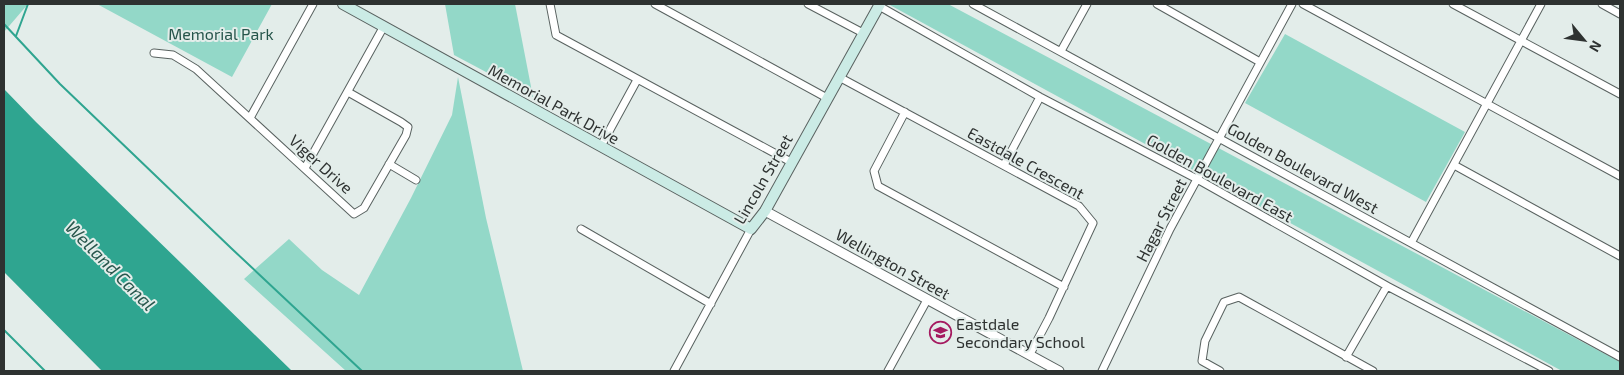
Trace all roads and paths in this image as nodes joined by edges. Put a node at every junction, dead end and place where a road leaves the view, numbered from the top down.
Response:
1 (313, 4) edge
2 (343, 4) edge
3 (550, 4) edge
4 (655, 4) edge
5 (808, 4) edge
6 (973, 4) edge
7 (1087, 4) edge
8 (1157, 4) edge
9 (1292, 4) edge
10 (1303, 4) edge
11 (1453, 4) edge
12 (1542, 4) edge
13 (1602, 4) edge
14 (879, 5) edge
15 (668, 7) edge
16 (1620, 14) edge
17 (384, 26) junction
18 (863, 34) junction
19 (1522, 40) junction
20 (1061, 51) junction
21 (154, 53) dead end
22 (1260, 62) junction
23 (839, 77) junction
24 (637, 80) junction
25 (348, 92) junction
26 (1620, 94) edge
27 (1040, 97) junction
28 (827, 98) junction
29 (1487, 104) junction
30 (905, 112) junction
31 (250, 118) junction
32 (1219, 138) junction
33 (601, 146) junction
34 (791, 162) junction
35 (389, 164) junction
36 (1004, 165) junction
37 (1454, 165) junction
38 (305, 168) junction
39 (1620, 176) edge
40 (1197, 179) junction
41 (416, 180) dead end
42 (765, 211) junction
43 (580, 229) dead end
44 (751, 229) junction
45 (1411, 243) junction
46 (1620, 256) edge
47 (1387, 286) junction
48 (1064, 287) junction
49 (927, 300) junction
50 (711, 304) junction
51 (1030, 354) junction
52 (1346, 357) junction
53 (1620, 357) edge
54 (674, 371) edge
55 (888, 371) edge
56 (1059, 371) edge
57 (1102, 371) edge
58 (1220, 371) edge
59 (1373, 371) edge
60 (1550, 371) edge

1 - 31 street
2 - 17 main road, Memorial Park Drive
3 - 24 street
4 - 15 street
5 - 18 street
6 - 20 street, Golden Boulevard West
7 - 20 street
8 - 22 street
9 - 22 street, Hagar Street
10 - 29 street
11 - 19 street
12 - 19 street
13 - 16 street
14 - 18 main road, Lincoln Street
14 - 27 street, Golden Boulevard East
15 - 28 street
17 - 25 street
17 - 33 main road, Memorial Park Drive
18 - 23 main road, Lincoln Street
19 - 26 street
19 - 29 street
20 - 32 street, Golden Boulevard West
21 - 31 street, Viger Drive
22 - 32 street, Hagar Street
23 - 28 main road, Lincoln Street
23 - 30 street, Eastdale Crescent
24 - 33 street
24 - 34 street
25 - 35 street, Viger Drive
25 - 38 street
27 - 36 street
27 - 40 street, Golden Boulevard East
28 - 34 main road, Lincoln Street
29 - 37 street
29 - 39 street
30 - 36 street, Eastdale Crescent
30 - 48 street
31 - 38 street, Viger Drive
32 - 40 street, Hagar Street
32 - 45 street, Golden Boulevard West
33 - 44 main road, Memorial Park Drive
34 - 42 main road, Lincoln Street
35 - 38 street, Viger Drive
35 - 41 street
36 - 48 street, Eastdale Crescent
37 - 45 street
37 - 46 street
40 - 47 street, Golden Boulevard East
40 - 57 street, Hagar Street
42 - 44 main road, Lincoln Street
42 - 49 street, Wellington Street
43 - 50 street
44 - 50 street, Lincoln Street
45 - 53 street, Golden Boulevard West
47 - 52 street
47 - 60 street, Golden Boulevard East
48 - 51 street, Eastdale Crescent
49 - 51 street, Wellington Street
49 - 55 street
50 - 54 street, Lincoln Street
51 - 56 street, Wellington Street
52 - 58 street
52 - 59 street

